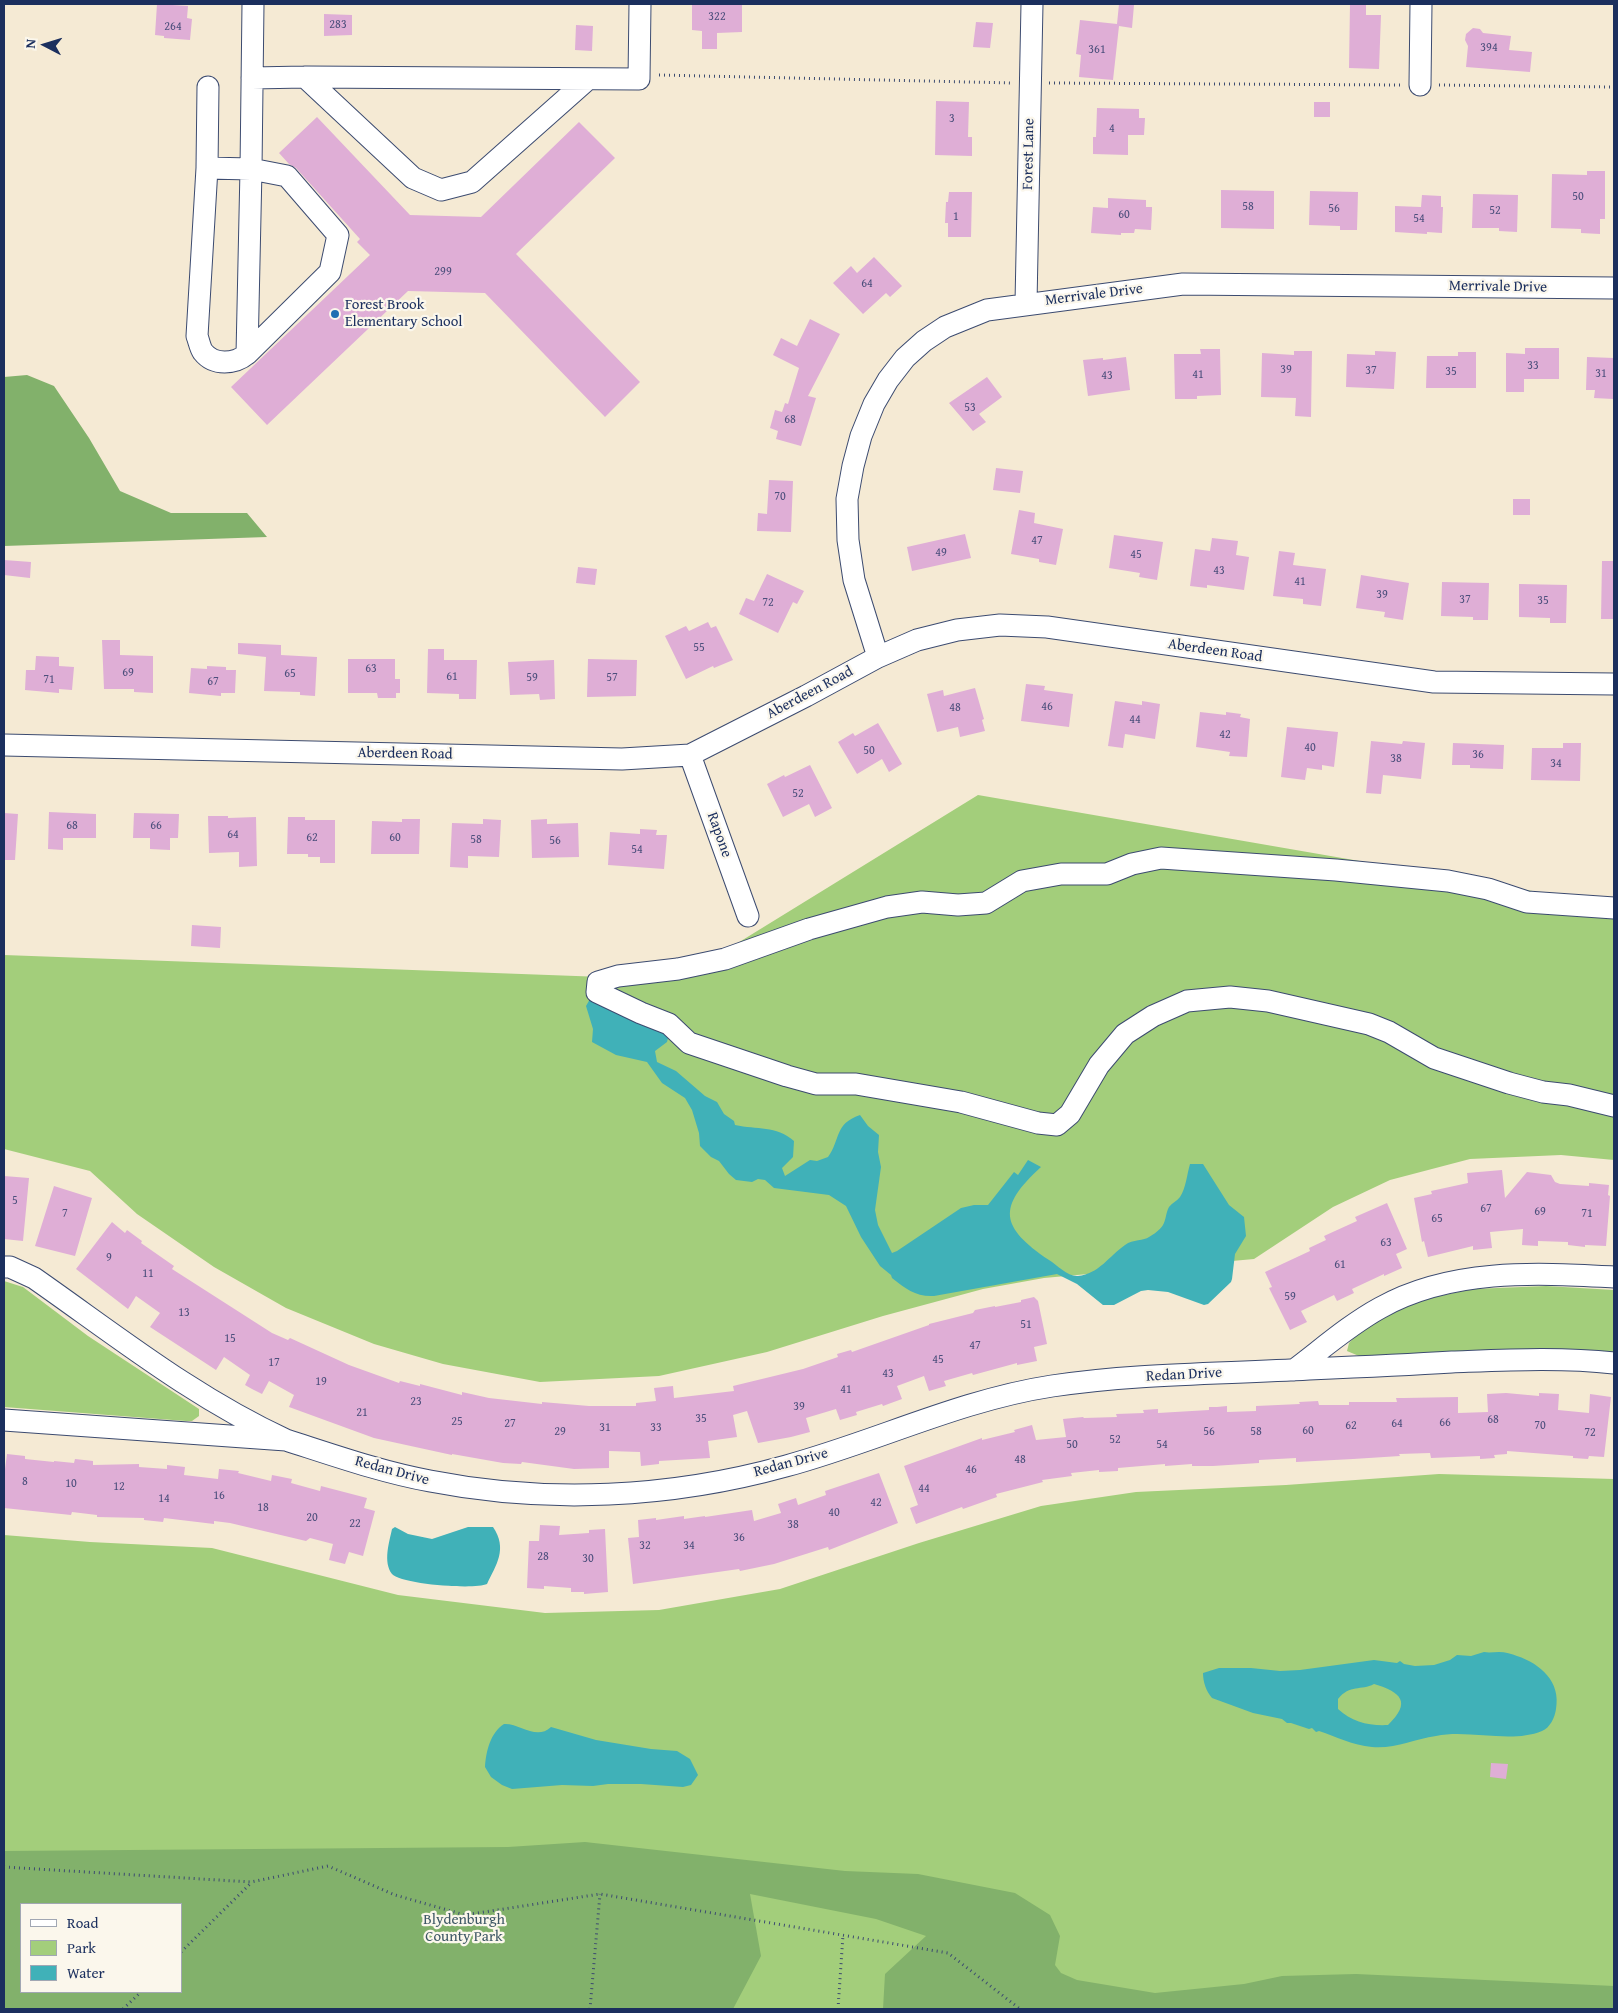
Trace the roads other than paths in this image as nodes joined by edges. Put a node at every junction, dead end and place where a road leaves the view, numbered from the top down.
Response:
1 (253, 4) edge
2 (640, 4) edge
3 (1032, 4) edge
4 (1421, 4) edge
5 (305, 77) junction
6 (252, 78) junction
7 (587, 80) junction
8 (1420, 85) road end
9 (208, 87) dead end
10 (207, 168) junction
11 (251, 169) junction
12 (1614, 288) edge
13 (1026, 304) junction
14 (248, 354) junction
15 (878, 657) junction
16 (1614, 684) edge
17 (4, 746) edge
18 (690, 755) junction
19 (1614, 908) edge
20 (748, 916) dead end
21 (1614, 1106) edge
22 (4, 1267) edge
23 (1614, 1277) edge
24 (1614, 1363) edge
25 (1294, 1370) junction
26 (4, 1420) edge
27 (286, 1440) junction

1 - 6 street
2 - 7 street
3 - 13 street, Forest Lane
4 - 8 street
5 - 6 street
5 - 7 street
5 - 7 street
6 - 11 street
9 - 10 street
10 - 11 street
10 - 14 street
11 - 14 street
11 - 14 street
12 - 13 street, Merrivale Drive
13 - 15 street, Merrivale Drive
15 - 16 street, Aberdeen Road
15 - 18 street, Aberdeen Road
17 - 18 street, Aberdeen Road
18 - 20 street, Rapone
19 - 21 street
22 - 27 street, Redan Drive
23 - 25 street
24 - 25 street, Redan Drive
25 - 27 street, Redan Drive
26 - 27 street, Redan Drive

